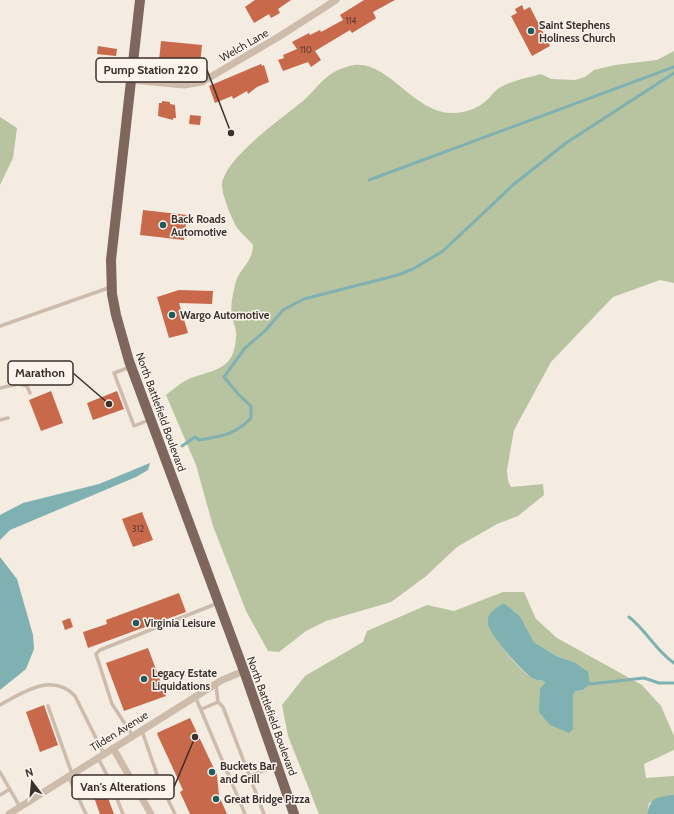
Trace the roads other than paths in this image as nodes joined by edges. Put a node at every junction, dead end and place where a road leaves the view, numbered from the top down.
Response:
1 (140, 0) edge
2 (336, 0) edge
3 (131, 80) junction
4 (112, 287) junction
5 (0, 326) edge
6 (131, 367) junction
7 (0, 388) edge
8 (30, 393) dead end
9 (8, 418) dead end
10 (0, 420) edge
11 (150, 420) junction
12 (218, 603) junction
13 (244, 671) junction
14 (216, 683) junction
15 (195, 696) junction
16 (218, 702) junction
17 (0, 705) edge
18 (48, 706) dead end
19 (202, 709) junction
20 (142, 730) junction
21 (133, 736) junction
22 (113, 748) junction
23 (101, 756) junction
24 (277, 765) junction
25 (0, 772) edge
26 (70, 775) junction
27 (249, 776) junction
28 (160, 783) junction
29 (10, 789) junction
30 (0, 795) edge
31 (141, 796) junction
32 (20, 807) junction
33 (9, 814) edge
34 (86, 814) edge
35 (123, 814) edge
36 (151, 814) edge
37 (175, 814) edge
38 (245, 814) edge
39 (264, 814) edge
40 (294, 814) edge

1 - 3 main road, North Battlefield Boulevard
2 - 3 street, Welch Lane
3 - 4 main road, North Battlefield Boulevard
4 - 5 lane
4 - 6 main road, North Battlefield Boulevard
6 - 11 main road, North Battlefield Boulevard
6 - 11 lane
7 - 8 lane
9 - 10 lane
11 - 12 main road, North Battlefield Boulevard
12 - 13 main road, North Battlefield Boulevard
12 - 21 lane
13 - 14 street, Tilden Avenue
13 - 24 main road, North Battlefield Boulevard
14 - 15 street, Tilden Avenue
14 - 16 lane
15 - 19 lane
15 - 20 street, Tilden Avenue
16 - 19 lane
16 - 27 lane
17 - 23 lane
18 - 26 lane
19 - 38 lane
20 - 21 street, Tilden Avenue
20 - 28 lane
21 - 22 street, Tilden Avenue
22 - 23 street, Tilden Avenue
22 - 31 street
23 - 26 street, Tilden Avenue
23 - 35 lane
24 - 27 lane
24 - 40 main road, North Battlefield Boulevard
25 - 29 lane
26 - 32 street, Tilden Avenue
26 - 34 lane
27 - 39 lane
28 - 31 lane
28 - 37 lane
29 - 30 lane
29 - 32 lane
31 - 36 street
32 - 33 street, Tilden Avenue

